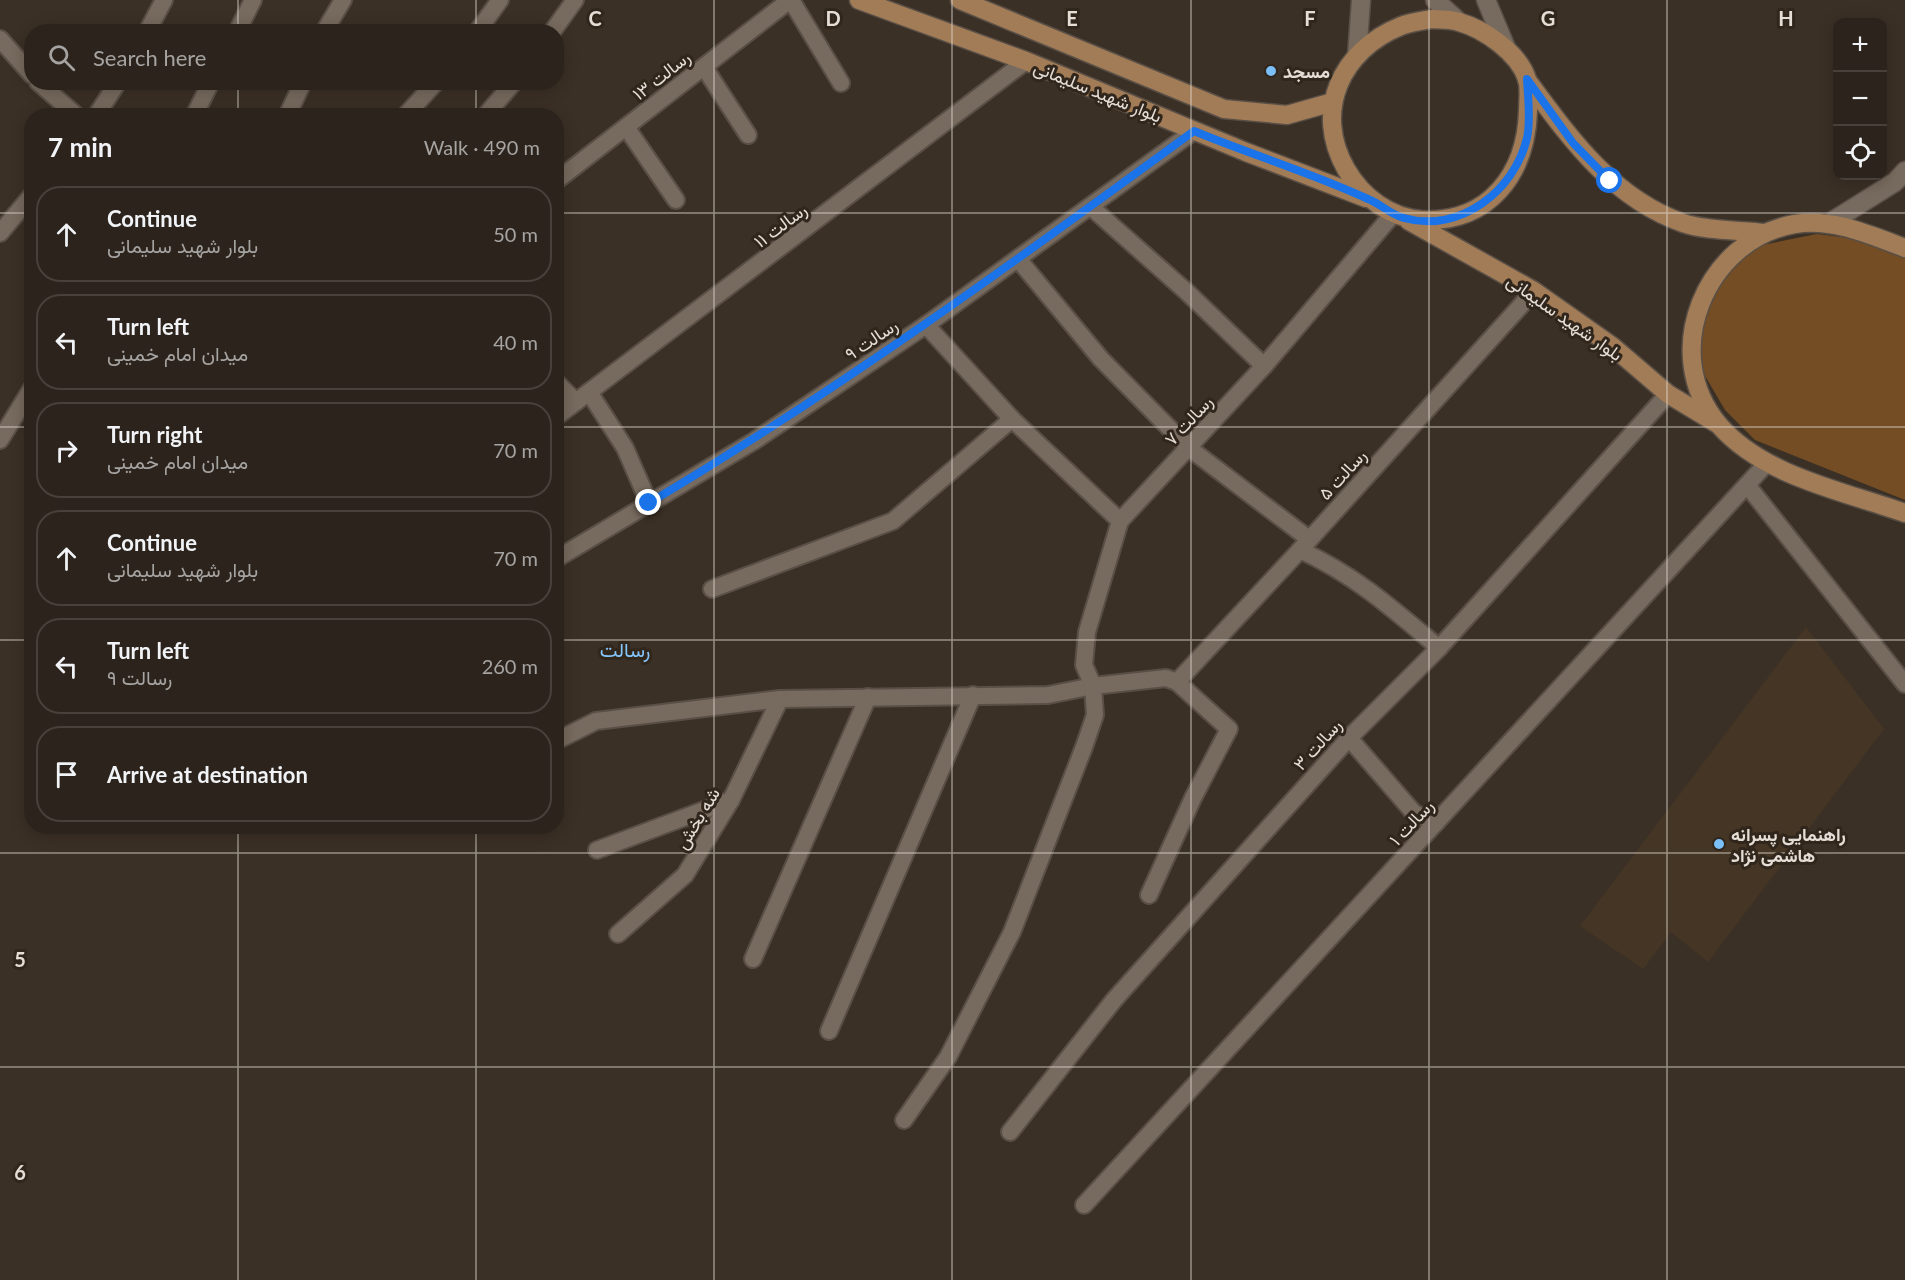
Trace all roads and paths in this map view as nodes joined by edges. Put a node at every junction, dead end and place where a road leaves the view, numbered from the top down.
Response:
1 (164, 0) edge
2 (253, 0) edge
3 (343, 0) edge
4 (500, 0) edge
5 (575, 0) edge
6 (790, 0) edge
7 (859, 0) edge
8 (960, 0) edge
9 (1361, 0) edge
10 (1435, 0) edge
11 (1486, 0) edge
12 (1458, 21) junction
13 (151, 24) edge
14 (241, 24) edge
15 (329, 24) edge
16 (483, 24) edge
17 (558, 24) edge
18 (0, 39) edge
19 (1507, 50) junction
20 (1357, 56) junction
21 (1026, 62) junction
22 (24, 66) edge
23 (704, 67) junction
24 (1527, 79) junction
25 (841, 83) dead end
26 (47, 90) edge
27 (113, 90) edge
28 (207, 90) edge
29 (299, 90) edge
30 (429, 90) edge
31 (507, 90) edge
32 (1333, 102) junction
33 (68, 108) edge
34 (101, 108) edge
35 (198, 108) edge
36 (291, 108) edge
37 (412, 108) edge
38 (492, 108) edge
39 (626, 127) junction
40 (1194, 131) junction
41 (748, 135) dead end
42 (1905, 171) edge
43 (564, 175) edge
44 (1370, 199) junction
45 (676, 200) dead end
46 (24, 204) edge
47 (1090, 207) junction
48 (1399, 216) junction
49 (1828, 224) junction
50 (0, 233) edge
51 (1765, 233) junction
52 (1905, 248) edge
53 (1018, 259) junction
54 (1534, 291) junction
55 (926, 326) junction
56 (1264, 366) junction
57 (564, 387) edge
58 (1668, 394) junction
59 (582, 397) junction
60 (24, 401) edge
61 (564, 411) edge
62 (1012, 419) junction
63 (1718, 424) junction
64 (0, 440) edge
65 (1190, 448) junction
66 (1766, 464) junction
67 (1747, 485) junction
68 (649, 503) junction
69 (1905, 513) edge
70 (1120, 521) junction
71 (1305, 545) junction
72 (564, 555) edge
73 (712, 589) dead end
74 (1439, 648) junction
75 (1177, 682) junction
76 (1905, 684) edge
77 (1093, 686) junction
78 (973, 695) junction
79 (868, 698) junction
80 (780, 699) junction
81 (564, 737) edge
82 (1349, 738) junction
83 (731, 800) junction
84 (1436, 823) junction
85 (597, 850) dead end
86 (1149, 896) dead end
87 (618, 934) dead end
88 (753, 959) dead end
89 (829, 1031) dead end
90 (904, 1120) dead end
91 (1010, 1132) dead end
92 (1084, 1205) dead end

1 - 13 street
2 - 14 street
3 - 15 street
4 - 16 street
5 - 17 street
6 - 23 street, رسالت ۱۳
6 - 25 street
7 - 21 main road, بلوار شهید سلیمانی
8 - 32 main road, بلوار شهید سلیمانی
9 - 20 main road
10 - 12 main road
11 - 19 main road
12 - 19 main road
12 - 20 main road
18 - 22 street
19 - 24 main road
20 - 32 main road
21 - 40 main road, بلوار شهید سلیمانی
21 - 59 street, رسالت ۱۱
23 - 39 street, رسالت ۱۳
23 - 41 street
24 - 48 main road
24 - 51 main road
26 - 33 street
27 - 34 street
28 - 35 street
29 - 36 street
30 - 37 street
31 - 38 street
32 - 44 main road
39 - 43 street, رسالت ۱۳
39 - 45 street
40 - 44 main road, بلوار شهید سلیمانی
40 - 47 street, رسالت ۹
42 - 49 main road
44 - 48 main road
46 - 50 street
47 - 53 street, رسالت ۹
47 - 56 street
48 - 54 main road, بلوار شهید سلیمانی
48 - 56 street, رسالت ۷
49 - 51 main road
49 - 52 main road
51 - 63 main road
53 - 55 street, رسالت ۹
53 - 65 street
54 - 58 main road, بلوار شهید سلیمانی
54 - 71 street, رسالت ۵
55 - 62 street
55 - 68 street, رسالت ۹
56 - 65 street, رسالت ۷
57 - 59 street
58 - 63 main road, بلوار شهید سلیمانی
58 - 74 street, رسالت ۳
59 - 61 street, رسالت ۱۱
59 - 68 street
60 - 64 street
62 - 70 street
62 - 73 street
63 - 66 main road
65 - 70 street, رسالت ۷
65 - 71 street
66 - 67 street, رسالت ۱
66 - 69 main road
67 - 76 street
67 - 84 street, رسالت ۱
68 - 72 street, رسالت ۹
70 - 77 street, رسالت ۷
71 - 74 street
71 - 75 street, رسالت ۵
74 - 82 street, رسالت ۳
75 - 77 street
75 - 86 street
77 - 78 street
77 - 90 street, رسالت ۷
78 - 79 street
78 - 89 street
79 - 80 street
79 - 88 street
80 - 81 street
80 - 83 street, شه بخش
82 - 84 street
82 - 91 street, رسالت ۳
83 - 85 street
83 - 87 street, شه بخش
84 - 92 street, رسالت ۱

